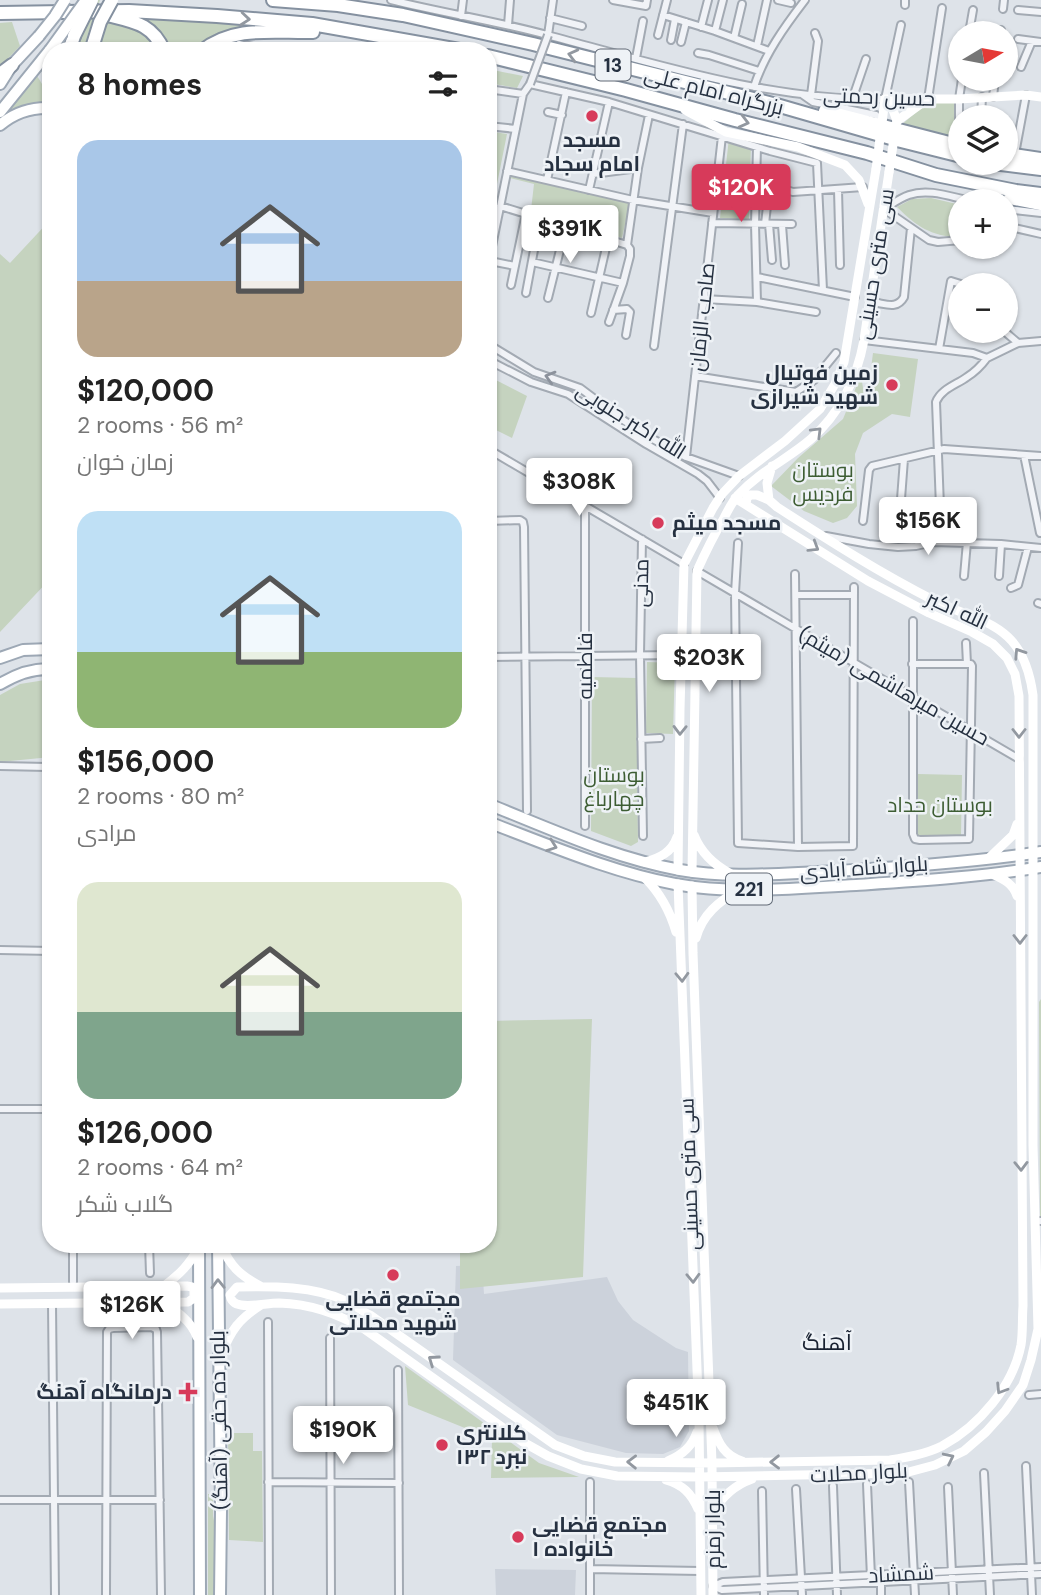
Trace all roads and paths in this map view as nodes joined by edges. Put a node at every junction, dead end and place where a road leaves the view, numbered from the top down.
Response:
1 (65, 0) edge
2 (86, 0) edge
3 (112, 0) edge
4 (274, 0) edge
5 (322, 0) edge
6 (391, 0) edge
7 (463, 0) edge
8 (510, 0) edge
9 (552, 0) edge
10 (615, 0) edge
11 (667, 0) edge
12 (708, 0) edge
13 (723, 0) edge
14 (767, 0) edge
15 (778, 0) edge
16 (805, 0) edge
17 (1004, 0) edge
18 (412, 3) edge
19 (647, 3) edge
20 (791, 3) dead end
21 (741, 4) dead end
22 (338, 5) junction
23 (93, 6) edge
24 (942, 8) dead end
25 (1003, 9) dead end
26 (973, 10) dead end
27 (1018, 10) dead end
28 (1041, 12) edge
29 (0, 13) edge
30 (40, 13) junction
31 (663, 15) junction
32 (461, 16) junction
33 (550, 18) junction
34 (675, 19) junction
35 (0, 21) edge
36 (643, 21) dead end
37 (972, 21) edge
38 (686, 22) junction
39 (901, 25) dead end
40 (508, 26) junction
41 (582, 26) dead end
42 (701, 27) junction
43 (336, 29) junction
44 (715, 30) junction
45 (815, 33) dead end
46 (548, 35) junction
47 (658, 35) dead end
48 (265, 37) dead end
49 (734, 38) junction
50 (1018, 39) dead end
51 (671, 40) dead end
52 (1032, 41) junction
53 (56, 42) edge
54 (72, 42) edge
55 (94, 42) edge
56 (160, 42) edge
57 (216, 42) edge
58 (264, 42) edge
59 (412, 42) edge
60 (681, 42) dead end
61 (1041, 42) edge
62 (757, 46) junction
63 (769, 51) junction
64 (698, 53) dead end
65 (497, 58) edge
66 (636, 58) junction
67 (42, 59) edge
68 (866, 59) dead end
69 (12, 65) junction
70 (1021, 67) dead end
71 (759, 71) junction
72 (0, 74) edge
73 (530, 83) junction
74 (0, 84) edge
75 (754, 87) junction
76 (497, 90) edge
77 (960, 91) edge
78 (994, 91) edge
79 (566, 92) junction
80 (523, 94) junction
81 (802, 94) junction
82 (811, 95) junction
83 (1026, 95) junction
84 (982, 97) junction
85 (993, 97) junction
86 (1041, 97) edge
87 (887, 99) junction
88 (928, 99) junction
89 (959, 99) junction
90 (852, 100) junction
91 (609, 102) junction
92 (668, 102) junction
93 (773, 104) junction
94 (959, 105) edge
95 (982, 105) edge
96 (42, 108) edge
97 (0, 112) edge
98 (548, 112) dead end
99 (649, 115) junction
100 (562, 116) junction
101 (882, 122) junction
102 (897, 123) junction
103 (683, 124) junction
104 (0, 125) edge
105 (1018, 126) edge
106 (497, 127) edge
107 (516, 129) junction
108 (722, 136) junction
109 (948, 143) edge
110 (757, 147) junction
111 (948, 154) edge
112 (1018, 155) edge
113 (1041, 159) edge
114 (1018, 166) edge
115 (638, 168) junction
116 (1041, 169) edge
117 (779, 171) dead end
118 (507, 172) junction
119 (593, 174) junction
120 (936, 175) junction
121 (547, 180) junction
122 (755, 181) junction
123 (863, 187) junction
124 (779, 188) junction
125 (589, 190) junction
126 (838, 190) junction
127 (817, 191) junction
128 (1041, 194) edge
129 (948, 196) edge
130 (633, 200) junction
131 (1041, 204) edge
132 (671, 205) junction
133 (500, 206) junction
134 (767, 206) dead end
135 (884, 209) junction
136 (1018, 210) edge
137 (713, 213) junction
138 (869, 213) junction
139 (1041, 213) edge
140 (526, 214) junction
141 (540, 218) junction
142 (497, 222) edge
143 (712, 223) junction
144 (755, 224) junction
145 (767, 224) junction
146 (792, 224) dead end
147 (782, 225) junction
148 (566, 226) junction
149 (911, 228) junction
150 (1018, 229) edge
151 (1041, 234) edge
152 (608, 239) junction
153 (948, 242) edge
154 (627, 245) junction
155 (772, 260) dead end
156 (532, 262) junction
157 (497, 265) edge
158 (785, 265) dead end
159 (841, 265) dead end
160 (515, 266) junction
161 (556, 267) junction
162 (757, 277) junction
163 (599, 278) junction
164 (622, 284) junction
165 (511, 285) dead end
166 (823, 290) junction
167 (526, 293) dead end
168 (855, 297) junction
169 (548, 298) dead end
170 (948, 298) edge
171 (704, 299) junction
172 (757, 302) junction
173 (877, 303) dead end
174 (613, 310) junction
175 (817, 312) dead end
176 (590, 313) dead end
177 (609, 322) dead end
178 (626, 335) dead end
179 (864, 340) junction
180 (1041, 341) edge
181 (1018, 343) joint
182 (654, 346) dead end
183 (497, 349) edge
184 (939, 349) junction
185 (836, 353) dead end
186 (987, 358) junction
187 (497, 364) edge
188 (695, 376) junction
189 (938, 449) junction
190 (497, 454) edge
191 (1024, 455) junction
192 (1041, 456) edge
193 (686, 457) junction
194 (904, 459) junction
195 (772, 466) junction
196 (739, 476) junction
197 (720, 498) junction
198 (735, 498) junction
199 (901, 499) dead end
200 (769, 500) junction
201 (746, 504) junction
202 (585, 506) junction
203 (497, 521) edge
204 (863, 521) dead end
205 (1040, 531) edge
206 (820, 535) junction
207 (642, 539) junction
208 (933, 542) junction
209 (967, 542) junction
210 (738, 543) dead end
211 (1001, 544) junction
212 (1028, 547) junction
213 (1040, 548) edge
214 (684, 564) junction
215 (697, 571) junction
216 (795, 574) dead end
217 (964, 576) dead end
218 (999, 576) dead end
219 (1011, 588) dead end
220 (735, 593) junction
221 (796, 595) junction
222 (913, 621) dead end
223 (796, 629) junction
224 (966, 643) dead end
225 (42, 649) edge
226 (681, 655) junction
227 (585, 656) junction
228 (640, 656) junction
229 (497, 657) edge
230 (525, 657) junction
231 (0, 658) edge
232 (853, 662) junction
233 (912, 664) junction
234 (967, 664) junction
235 (42, 669) edge
236 (0, 684) edge
237 (912, 697) junction
238 (972, 732) junction
239 (660, 738) dead end
240 (641, 739) junction
241 (1019, 759) junction
242 (0, 766) edge
243 (42, 767) edge
244 (1037, 769) edge
245 (497, 808) edge
246 (527, 811) dead end
247 (679, 814) junction
248 (692, 816) junction
249 (1020, 819) junction
250 (497, 825) edge
251 (585, 827) dead end
252 (643, 836) dead end
253 (798, 847) junction
254 (1037, 852) edge
255 (1020, 855) junction
256 (989, 858) junction
257 (645, 862) junction
258 (1037, 868) edge
259 (678, 870) junction
260 (1020, 870) junction
261 (692, 872) junction
262 (990, 873) junction
263 (733, 875) junction
264 (643, 877) junction
265 (678, 884) junction
266 (692, 886) junction
267 (740, 889) junction
268 (1041, 890) edge
269 (1033, 902) junction
270 (1020, 905) junction
271 (681, 945) junction
272 (0, 950) edge
273 (42, 951) edge
274 (693, 953) junction
275 (1037, 977) edge
276 (0, 1109) edge
277 (42, 1109) edge
278 (73, 1253) edge
279 (149, 1253) edge
280 (195, 1253) edge
281 (199, 1253) edge
282 (220, 1253) edge
283 (224, 1253) edge
284 (149, 1273) dead end
285 (73, 1282) dead end
286 (163, 1286) junction
287 (263, 1287) junction
288 (0, 1288) edge
289 (162, 1303) junction
290 (0, 1304) edge
291 (52, 1304) junction
292 (263, 1304) junction
293 (268, 1322) dead end
294 (330, 1338) dead end
295 (200, 1344) junction
296 (219, 1360) junction
297 (398, 1370) dead end
298 (1041, 1394) edge
299 (1029, 1395) dead end
300 (711, 1419) junction
301 (699, 1420) junction
302 (200, 1448) junction
303 (220, 1454) junction
304 (658, 1462) junction
305 (750, 1462) junction
306 (700, 1463) junction
307 (712, 1463) junction
308 (1026, 1466) dead end
309 (984, 1473) dead end
310 (763, 1476) junction
311 (654, 1477) junction
312 (700, 1477) junction
313 (712, 1477) junction
314 (268, 1482) junction
315 (330, 1482) junction
316 (590, 1482) dead end
317 (909, 1482) dead end
318 (398, 1483) junction
319 (867, 1484) dead end
320 (833, 1486) dead end
321 (948, 1488) dead end
322 (796, 1489) dead end
323 (762, 1491) dead end
324 (0, 1500) edge
325 (54, 1500) junction
326 (106, 1500) junction
327 (160, 1500) junction
328 (199, 1502) junction
329 (700, 1514) junction
330 (713, 1514) junction
331 (220, 1524) junction
332 (1041, 1567) edge
333 (590, 1569) junction
334 (701, 1571) junction
335 (1031, 1571) junction
336 (989, 1573) junction
337 (1041, 1574) edge
338 (952, 1575) junction
339 (914, 1576) junction
340 (871, 1578) junction
341 (836, 1580) junction
342 (881, 1581) junction
343 (801, 1582) junction
344 (763, 1588) edge
345 (713, 1591) edge
346 (55, 1595) edge
347 (106, 1595) edge
348 (161, 1595) edge
349 (200, 1595) edge
350 (220, 1595) edge
351 (269, 1595) edge
352 (331, 1595) edge
353 (399, 1595) edge
354 (590, 1595) edge
355 (701, 1595) edge
356 (802, 1595) edge
357 (837, 1595) edge
358 (881, 1595) edge
359 (915, 1595) edge
360 (953, 1595) edge
361 (990, 1595) edge
362 (1032, 1595) edge

1 - 69 main road, bridge
2 - 53 main road, bridge
3 - 55 highway, bridge
4 - 22 highway, بزرگراه امام علی / 13
5 - 22 highway
6 - 18 street, حسین رحمتی
7 - 32 street
8 - 40 street
9 - 33 street
10 - 19 street
11 - 31 street
12 - 42 street
13 - 44 street
14 - 62 street
15 - 20 street
16 - 63 street
17 - 25 street
18 - 32 street, حسین رحمتی
21 - 49 street
93 -> 22 highway, بزرگراه امام علی / 13
23 - 30 highway
23 -> 43 highway
23 - 54 highway, bridge
23 - 56 highway
24 - 88 street
26 - 37 street
27 - 28 street
29 - 30 highway
30 - 35 highway
31 - 34 street
31 - 47 street
32 - 40 street, حسین رحمتی
33 - 41 street
33 - 46 street
34 - 38 street
34 - 51 street
36 - 66 street
38 - 42 street
38 - 60 street
39 - 87 street
40 - 46 street, حسین رحمتی
42 - 44 street
43 - 57 highway
43 - 59 highway
44 - 49 street
45 - 82 street
46 - 66 street, حسین رحمتی
46 - 73 street, bridge
48 - 58 street
49 - 62 street
50 - 52 street
52 - 61 street
52 - 70 street
62 - 63 street
63 - 71 street
64 - 71 street
65 - 92 highway, بزرگراه امام علی / 13
66 - 75 street, حسین رحمتی
67 - 97 main road
68 - 90 street
69 - 72 highway
69 - 74 main road
71 - 75 street
73 - 79 street
73 - 80 street
75 - 81 street, حسین رحمتی
76 - 80 street
77 - 89 street
78 - 85 street
79 - 91 street
79 - 100 street
80 - 107 street
81 - 82 street, حسین رحمتی
81 - 101 street
82 - 90 street, حسین رحمتی
83 - 85 main road, حسین رحمتی
83 - 86 main road, حسین رحمتی
83 - 105 street
84 - 85 main road, حسین رحمتی
84 - 89 main road, حسین رحمتی
84 - 95 street
87 - 88 main road, حسین رحمتی
87 - 90 street, حسین رحمتی
87 - 101 main road, سی متری حسینی
87 - 102 main road, سی متری حسینی
88 - 89 main road, حسین رحمتی
88 - 102 main road
89 - 94 street
91 - 99 street
91 - 119 street
92 -> 120 highway, بزرگراه امام علی / 13
92 - 123 main road
93 - 109 highway
93 - 111 highway, بزرگراه امام علی / 13
96 - 104 main road
98 - 100 street
99 - 103 street
99 - 115 street
100 - 121 street
101 - 138 main road, سی متری حسینی, bridge
102 - 135 main road, سی متری حسینی, bridge
103 - 108 street
103 - 132 street
106 - 107 street
107 - 118 street
108 - 110 street
108 - 137 street, صاحب الزمان
110 - 122 street
110 - 127 street
112 - 113 highway
114 - 116 highway
115 - 119 street
115 - 130 street
117 - 124 street
118 - 121 street
118 - 133 street
119 - 125 street
120 - 128 highway, بزرگراه امام علی / 13
120 - 131 highway
121 - 125 street
122 - 124 street
122 - 144 street
123 - 126 street
123 - 138 main road
124 - 127 street
125 - 130 street
126 - 127 street
126 - 159 street
127 - 166 street
129 - 135 street
130 - 132 street
130 - 154 street
132 - 137 street
132 - 182 street
133 - 140 street
133 - 142 street
134 - 145 street
135 - 149 street
135 - 179 main road, سی متری حسینی
136 - 139 street
137 - 143 street, صاحب الزمان
138 - 168 main road, سی متری حسینی
140 - 141 street
140 - 160 street
141 - 148 street
141 - 156 street
143 - 144 street
143 - 171 street, صاحب الزمان
144 - 145 street
144 - 162 street
145 - 147 street
145 - 155 street
146 - 147 street
147 - 158 street
148 - 152 street
148 - 161 street
149 - 153 street
149 - 173 street
150 - 151 street
152 - 154 street
152 - 163 street
154 - 164 street
156 - 161 street
156 - 167 street
157 - 160 street
160 - 165 street
161 - 163 street
161 - 169 street
162 - 166 street
162 - 172 street
163 - 164 street
163 - 176 street
164 - 174 street
166 - 168 street
168 - 196 main road, سی متری حسینی
170 - 184 street
171 - 172 street
171 - 188 street, صاحب الزمان
172 - 175 street
174 - 177 street
174 - 178 street
179 - 184 street
195 -> 179 main road, سی متری حسینی
180 - 181 street
181 - 186 street
193 -> 183 street, الله اکبر جنوبی
184 - 186 street
185 - 188 street
186 - 189 street
187 - 197 street, الله اکبر جنوبی
188 - 193 street, صاحب الزمان
189 - 191 street
189 - 194 street
189 - 208 street
190 - 202 street
191 - 192 street
191 - 205 street
193 - 196 street, الله اکبر جنوبی
194 - 199 street
194 - 204 street
195 - 198 main road, سی متری حسینی
195 - 200 main road
196 - 197 main road, سی متری حسینی
197 - 214 main road, سی متری حسینی
198 - 201 main road, الله اکبر
198 - 215 main road, سی متری حسینی
200 - 201 main road
200 - 206 main road, الله اکبر
201 -> 241 main road, الله اکبر
202 - 207 street
202 - 227 street, فاطمیه
203 - 230 street
205 - 213 street
206 - 208 street
244 -> 206 main road, الله اکبر
207 - 214 street
207 - 228 street, مدنی
208 - 209 street
209 - 211 street
209 - 217 street
210 - 220 street
211 - 212 street
211 - 218 street
212 - 213 street
212 - 219 street
214 - 215 main road
214 - 226 main road
215 - 220 street, حسین میرهاشمی (میثم)
215 - 248 main road, سی متری حسینی
216 - 221 street
220 - 223 street, حسین میرهاشمی (میثم)
220 - 253 street
221 - 223 street
221 - 232 street
222 - 233 street
223 - 232 street, حسین میرهاشمی (میثم)
223 - 253 street
224 - 234 street
225 - 231 main road
226 - 228 street
226 -> 247 main road
227 - 228 street
227 - 230 street
227 - 251 street, فاطمیه
228 - 240 street, مدنی
229 - 230 street
230 - 246 street
232 - 237 street, حسین میرهاشمی (میثم)
232 - 253 street
233 - 234 street
233 - 237 street
234 - 238 street
235 - 236 main road
237 - 238 street, حسین میرهاشمی (میثم)
237 - 238 street
238 - 241 street, حسین میرهاشمی (میثم)
239 - 240 street
240 - 252 street, مدنی
241 - 244 main road
241 - 249 main road, الله اکبر
242 - 243 street
244 - 254 main road, الله اکبر
245 - 257 main road, بلوار شاه آبادی / 221
247 - 257 main road
247 - 259 main road
248 - 261 main road, سی متری حسینی
248 - 263 main road
249 - 255 main road, الله اکبر
249 - 256 main road
250 -> 264 main road, بلوار شاه آبادی / 221
254 - 255 main road, بلوار شاه آبادی / 221
254 - 258 main road, الله اکبر
255 - 256 main road, بلوار شاه آبادی / 221
255 - 260 main road, الله اکبر
256 - 263 main road, بلوار شاه آبادی / 221
257 - 259 main road, بلوار شاه آبادی / 221
258 - 260 main road, بلوار شاه آبادی / 221
258 - 269 main road, بلوار محلات
259 - 261 main road, بلوار شاه آبادی / 221
259 - 265 main road
260 - 262 main road, بلوار شاه آبادی / 221
260 - 270 main road, بلوار محلات
261 - 263 main road, بلوار شاه آبادی / 221
261 - 266 main road
262 - 267 main road, بلوار شاه آبادی / 221
262 - 270 main road
264 - 265 main road, بلوار شاه آبادی / 221
264 - 271 main road
265 - 266 main road, بلوار شاه آبادی / 221
265 - 271 main road, سی متری حسینی
266 - 267 main road, بلوار شاه آبادی / 221
266 - 274 main road, سی متری حسینی
267 - 274 main road
268 - 269 main road
269 - 275 main road, بلوار محلات
270 -> 305 main road, بلوار محلات
271 -> 301 main road, سی متری حسینی
272 - 273 street
274 - 300 main road, سی متری حسینی
310 -> 275 main road, بلوار محلات
276 - 277 street
278 - 285 street
279 - 284 street
280 - 286 main road
281 - 295 main road, بلوار ده حقی (آهنگ)
296 -> 282 main road, بلوار ده حقی (آهنگ)
283 - 287 main road
286 - 288 main road
286 - 289 main road
287 - 292 main road, بلوار محلات
304 -> 287 main road, بلوار محلات
289 - 291 main road
289 - 295 main road
290 - 291 main road
291 - 325 street
292 - 296 main road
292 - 311 main road, بلوار محلات
293 - 314 street
294 - 315 street
295 - 302 main road, بلوار ده حقی (آهنگ)
296 - 303 main road, بلوار ده حقی (آهنگ)
297 - 318 street
298 - 299 street
300 - 305 main road
300 - 307 main road, سی متری حسینی
301 - 304 main road
301 - 306 main road, سی متری حسینی
302 - 303 main road
302 - 328 main road, بلوار ده حقی (آهنگ)
303 - 331 main road, بلوار ده حقی (آهنگ)
304 - 306 main road, بلوار محلات
305 - 307 main road, بلوار محلات
306 - 307 main road, بلوار محلات
306 - 312 main road, بلوار زمزم
307 - 313 main road, بلوار زمزم
308 - 335 street
309 - 336 street
310 - 313 main road, بلوار محلات
310 - 330 main road
311 - 312 main road, بلوار محلات
311 - 329 main road
312 - 313 main road, بلوار محلات
312 - 329 main road, بلوار زمزم
313 - 330 main road, بلوار زمزم
314 - 315 street
314 - 351 street
315 - 318 street
315 - 352 street
316 - 333 street
317 - 339 street
318 - 353 street
319 - 340 street
320 - 341 street
321 - 338 street
322 - 343 street
323 - 344 street
324 - 325 street
325 - 326 street
325 - 346 street
326 - 327 street
326 - 327 street
326 - 347 street
327 - 348 street
328 - 331 main road
328 - 349 main road, بلوار ده حقی (آهنگ)
329 - 334 main road, بلوار زمزم
330 - 345 main road, بلوار زمزم
331 - 350 main road, بلوار ده حقی (آهنگ)
332 - 335 street, شمشاد
333 - 334 street
333 - 354 street
334 - 355 main road, بلوار زمزم
335 - 336 street, شمشاد
335 - 337 street, شمشاد
335 - 362 street
336 - 338 street, شمشاد
336 - 361 street
338 - 339 street, شمشاد
338 - 360 street
339 - 340 street, شمشاد
339 - 342 street, شمشاد
339 - 359 street
340 - 341 street, شمشاد
340 - 342 street, شمشاد
341 - 343 street, شمشاد
341 - 357 street
342 - 358 street
343 - 344 street, شمشاد
343 - 356 street
344 - 345 street, شمشاد

